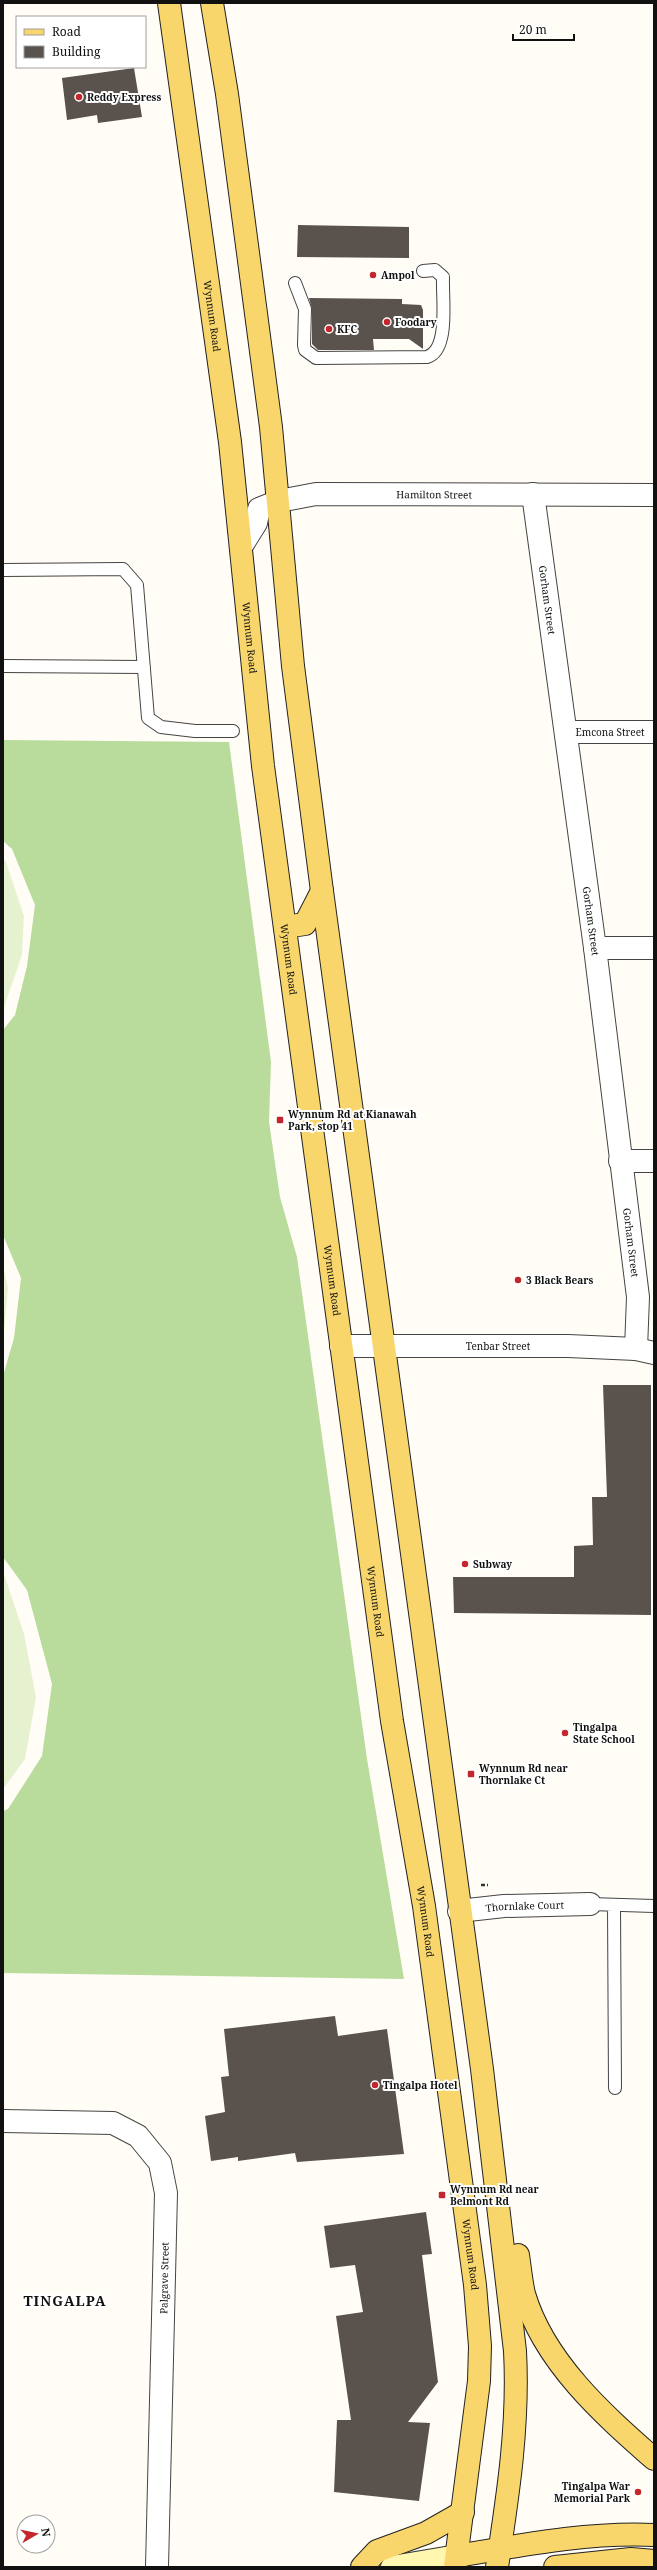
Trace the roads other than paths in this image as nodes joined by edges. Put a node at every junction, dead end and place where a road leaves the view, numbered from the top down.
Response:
1 (169, 3) edge
2 (212, 3) edge
3 (423, 271) dead end
4 (295, 283) dead end
5 (533, 494) junction
6 (654, 495) edge
7 (279, 501) junction
8 (241, 547) junction
9 (3, 570) edge
10 (3, 666) edge
11 (144, 667) junction
12 (233, 731) dead end
13 (566, 732) junction
14 (654, 732) edge
15 (322, 891) junction
16 (285, 927) junction
17 (595, 948) junction
18 (654, 948) edge
19 (620, 1161) junction
20 (654, 1161) edge
21 (341, 1346) junction
22 (385, 1346) junction
23 (645, 1350) edge
24 (590, 1904) joint
25 (614, 1905) junction
26 (654, 1906) edge
27 (459, 1911) junction
28 (614, 2088) dead end
29 (3, 2121) edge
30 (492, 2149) junction
31 (654, 2459) edge
32 (463, 2512) junction
33 (654, 2535) edge
34 (498, 2558) edge
35 (456, 2561) edge
36 (654, 2561) edge
37 (157, 2567) edge
38 (362, 2567) edge
39 (392, 2567) edge
40 (555, 2567) edge

1 - 8 main road, Wynnum Road
2 - 7 main road
3 - 4 lane
5 - 6 street, Hamilton Street
5 - 7 street, Hamilton Street
5 - 13 street, Gorham Street
7 - 8 street, Hamilton Street
7 - 15 main road
8 - 16 main road, Wynnum Road
9 - 11 lane
10 - 11 lane
11 - 12 lane
13 - 14 street, Emcona Street
13 - 17 street, Gorham Street
15 - 16 main road
15 - 22 main road
16 - 21 main road, Wynnum Road
17 - 18 street
17 - 19 street, Gorham Street
19 - 20 street
19 - 23 street, Gorham Street
21 - 22 street, Tenbar Street
21 - 32 main road, Wynnum Road
22 - 23 street, Tenbar Street
22 - 27 main road
24 - 25 lane
24 - 27 street, Thornlake Court
25 - 26 lane
25 - 28 lane
27 - 30 main road
29 - 37 street, Palgrave Street
30 - 31 main road
30 - 34 main road
32 - 35 main road, Wynnum Road
32 - 38 main road
33 - 34 main road
34 - 35 main road
35 - 39 main road
36 - 40 main road

